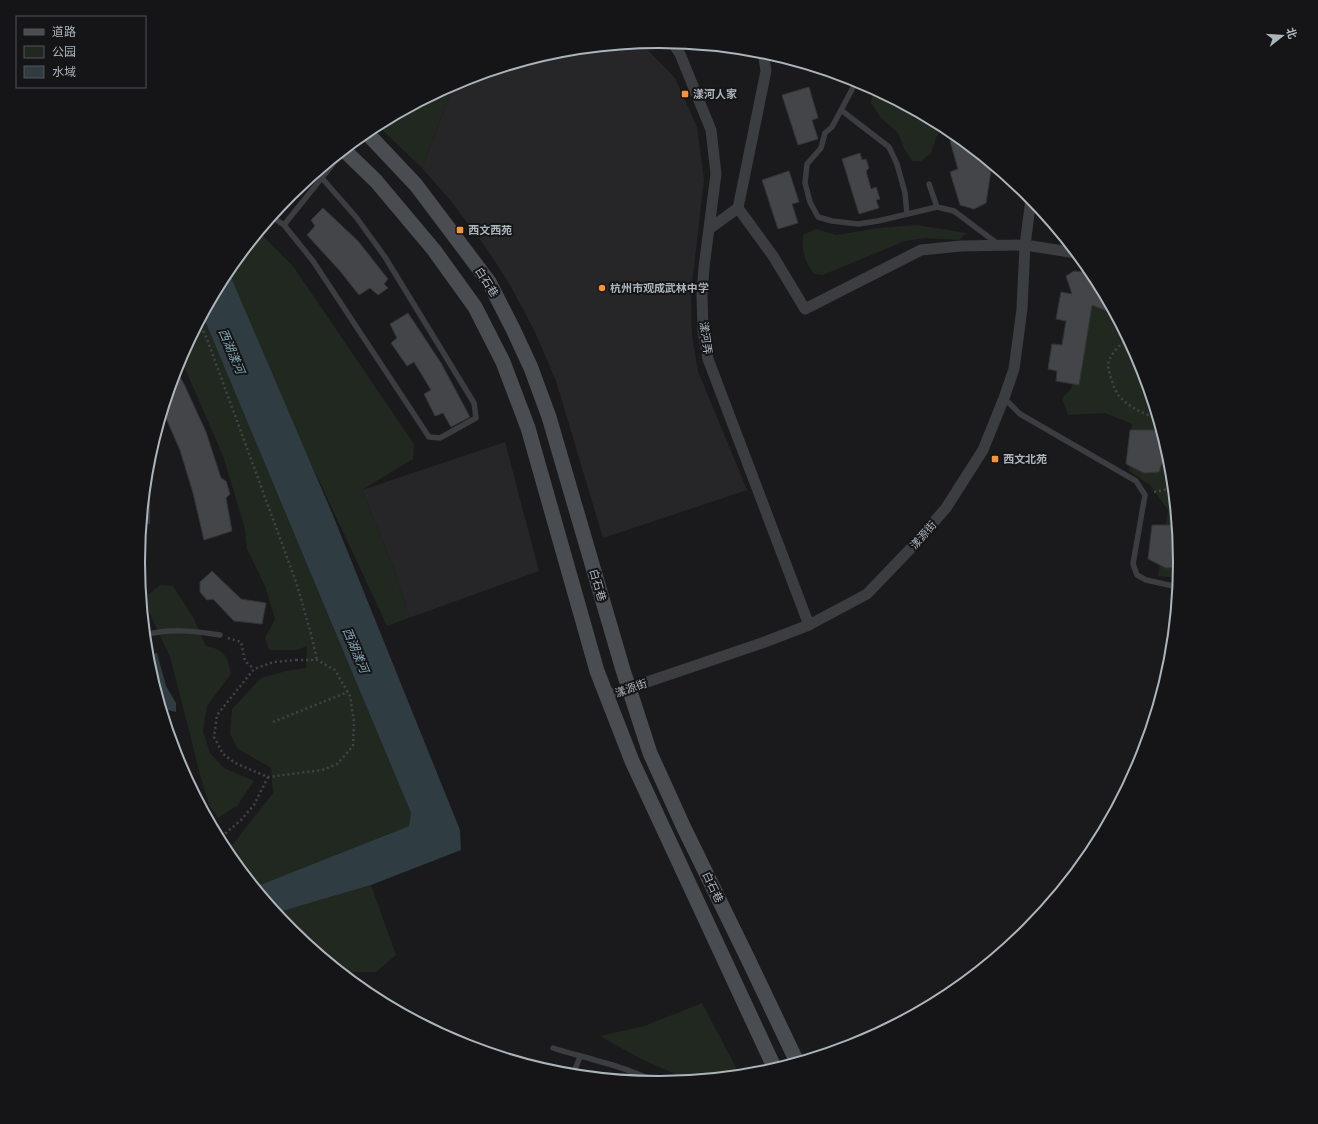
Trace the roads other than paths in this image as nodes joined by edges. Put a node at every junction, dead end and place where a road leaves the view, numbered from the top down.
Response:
1 (676, 49) edge
2 (764, 59) edge
3 (853, 86) edge
4 (841, 110) junction
5 (370, 137) edge
6 (347, 153) edge
7 (327, 170) edge
8 (321, 177) junction
9 (929, 184) dead end
10 (937, 207) junction
11 (738, 208) junction
12 (1031, 208) edge
13 (907, 214) junction
14 (276, 220) edge
15 (284, 225) junction
16 (709, 229) junction
17 (1000, 245) junction
18 (1025, 245) junction
19 (1069, 252) edge
20 (1004, 398) junction
21 (1172, 586) edge
22 (809, 625) junction
23 (150, 634) edge
24 (220, 636) road end
25 (629, 688) junction
26 (606, 696) junction
27 (553, 1048) dead end
28 (580, 1056) junction
29 (795, 1057) edge
30 (771, 1063) edge
31 (575, 1069) edge
32 (642, 1076) edge

1 - 16 street, 漾河弄
2 - 11 street
3 - 4 lane
4 - 13 lane
4 - 13 lane
5 - 25 main road, 白石巷
6 - 26 main road, 白石巷
7 - 8 lane
8 - 15 lane
8 - 15 lane
9 - 10 lane
10 - 13 lane
10 - 17 lane
11 - 16 street
11 - 17 street
12 - 18 street, 漾源街
14 - 15 lane
16 - 22 street, 漾河弄
17 - 18 street
18 - 19 street
18 - 20 street, 漾源街
20 - 21 lane
20 - 22 street, 漾源街
22 - 25 street, 漾源街
23 - 24 lane
25 - 26 street, 漾源街
25 - 29 main road, 白石巷
26 - 30 main road, 白石巷
27 - 28 lane
28 - 31 lane
28 - 32 lane

